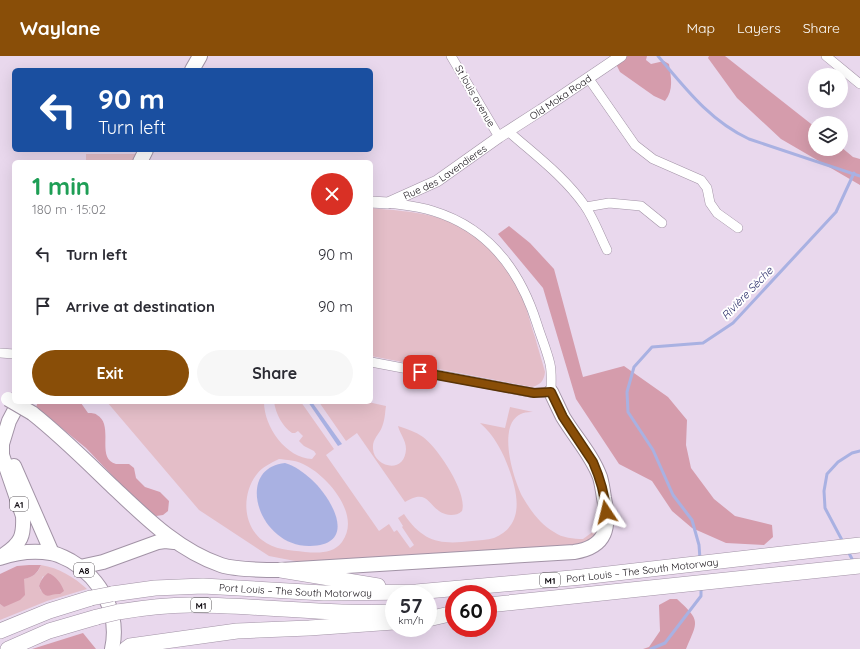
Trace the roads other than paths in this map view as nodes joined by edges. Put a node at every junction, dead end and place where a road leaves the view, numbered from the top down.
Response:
1 (200, 56) edge
2 (451, 56) edge
3 (621, 56) edge
4 (826, 56) edge
5 (193, 68) edge
6 (589, 79) junction
7 (860, 84) edge
8 (503, 134) junction
9 (373, 202) edge
10 (388, 203) junction
11 (586, 207) junction
12 (662, 223) dead end
13 (738, 228) dead end
14 (607, 250) dead end
15 (0, 353) edge
16 (12, 354) edge
17 (373, 362) edge
18 (551, 392) junction
19 (9, 399) edge
20 (17, 404) edge
21 (2, 443) edge
22 (174, 542) junction
23 (859, 545) edge
24 (52, 553) junction
25 (0, 558) edge
26 (860, 566) edge
27 (80, 567) junction
28 (282, 570) junction
29 (385, 587) edge
30 (437, 590) edge
31 (385, 592) edge
32 (497, 604) edge
33 (385, 612) edge
34 (385, 623) edge
35 (0, 631) edge
36 (8, 649) edge
37 (112, 649) edge
38 (126, 649) edge

1 - 5 main road
2 - 8 street, St louis avenue
3 - 6 street, Old Moka Road
4 - 7 street
6 - 8 street, Old Moka Road
6 - 13 street
8 - 10 street, Rue des Lavendieres
8 - 11 street, St louis avenue
9 - 10 street
10 - 18 street
11 - 12 street
11 - 14 street, St louis avenue
15 - 16 street
17 - 18 street
18 - 28 main road
19 - 21 main road, A1
20 - 22 main road, bridge
21 - 24 main road, A1
21 - 25 main road, A1
22 - 27 main road
22 - 28 main road
23 - 30 highway, Port Louis – The South Motorway / M1
24 - 25 main road, A8
24 - 27 main road, A8
26 - 32 highway, Port Louis – The South Motorway / M1
27 - 37 main road, A8
28 - 29 highway
31 - 35 highway, Port Louis – The South Motorway / M1, bridge
33 - 36 highway, Port Louis – The South Motorway / M1, bridge
34 - 38 highway

